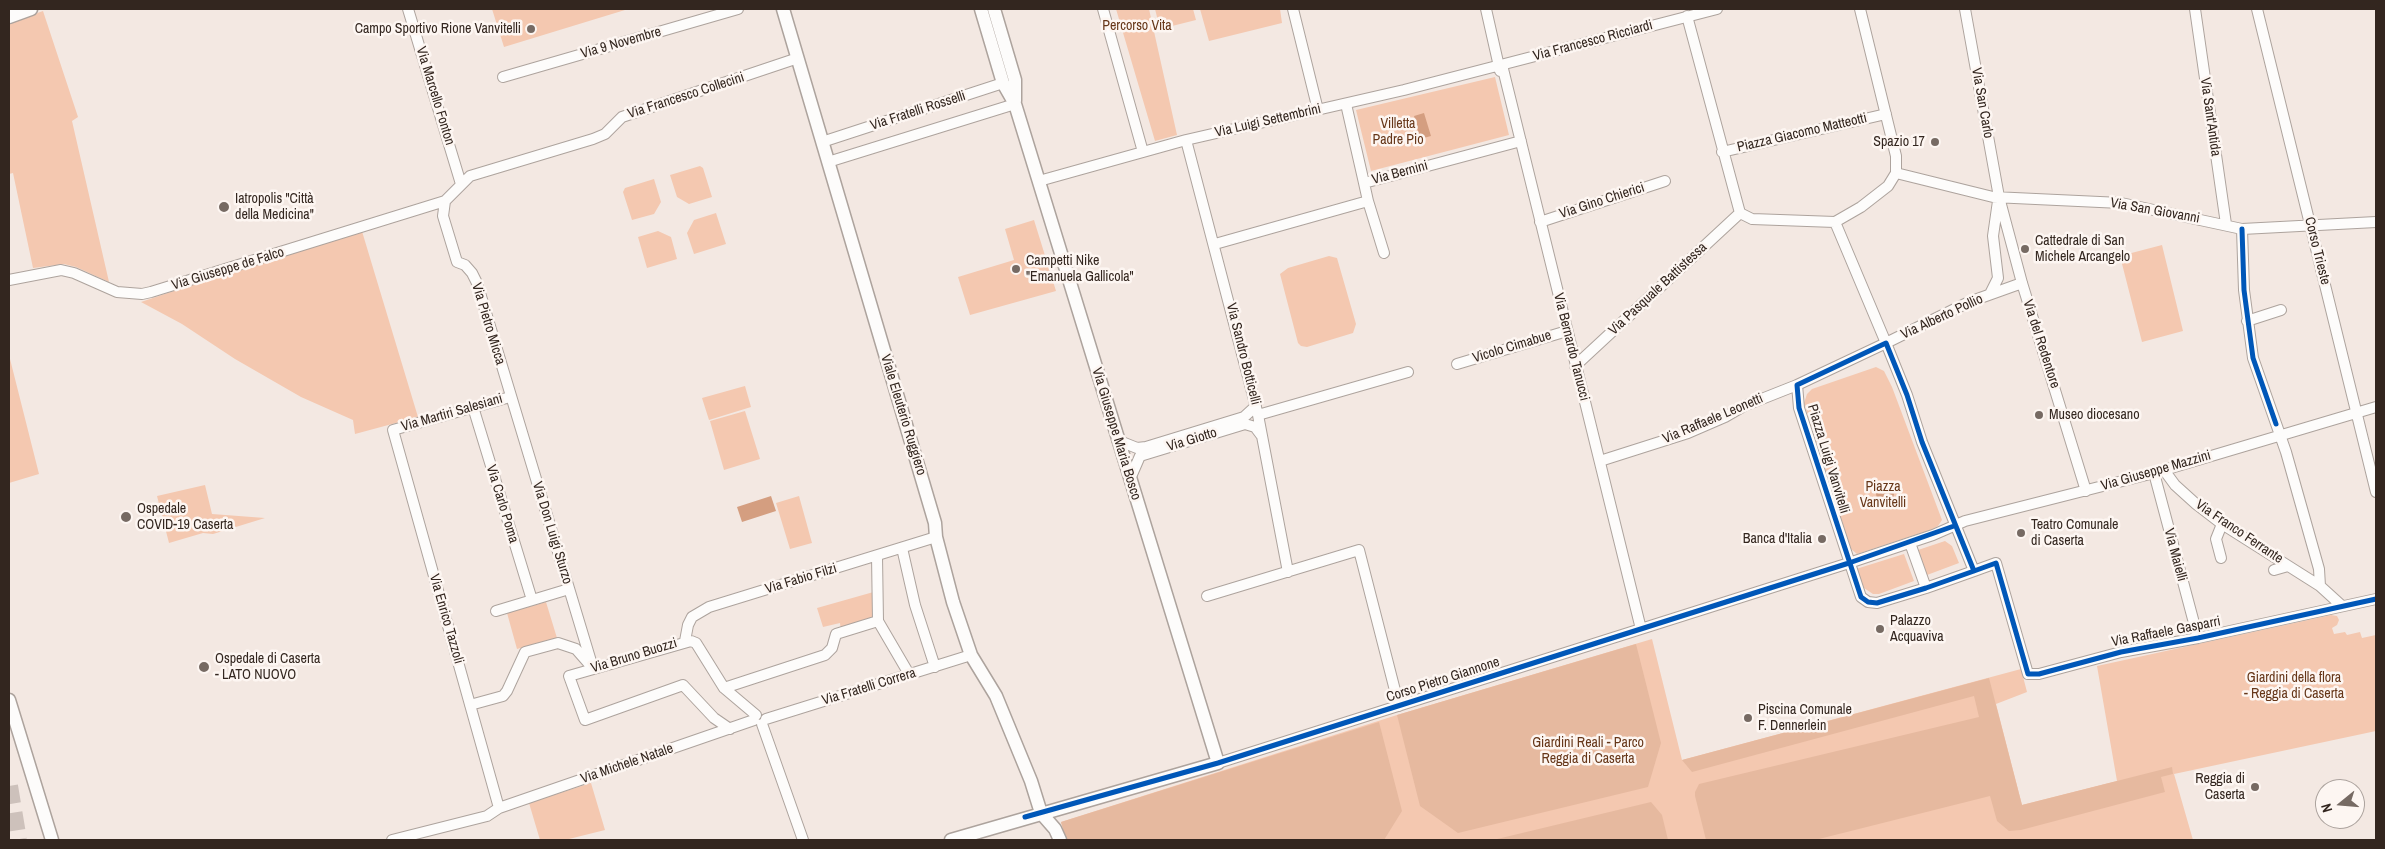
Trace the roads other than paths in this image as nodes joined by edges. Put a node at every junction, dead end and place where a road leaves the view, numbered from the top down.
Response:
1 (31, 9) edge
2 (408, 9) edge
3 (738, 9) edge
4 (783, 9) edge
5 (981, 9) edge
6 (994, 9) edge
7 (1103, 9) edge
8 (1293, 9) edge
9 (1486, 9) edge
10 (1716, 9) edge
11 (1860, 9) edge
12 (1965, 9) edge
13 (2195, 9) edge
14 (2258, 9) edge
15 (718, 12) edge
16 (1687, 16) junction
17 (9, 17) edge
18 (798, 58) junction
19 (1500, 66) junction
20 (503, 77) dead end
21 (1009, 82) junction
22 (1015, 104) junction
23 (1346, 104) junction
24 (1318, 110) junction
25 (1886, 114) junction
26 (1189, 139) junction
27 (822, 142) junction
28 (1519, 142) junction
29 (1143, 152) junction
30 (1722, 152) junction
31 (828, 162) junction
32 (1896, 173) junction
33 (1040, 181) junction
34 (1665, 181) dead end
35 (1364, 183) junction
36 (462, 184) junction
37 (1999, 197) junction
38 (445, 201) junction
39 (1368, 202) junction
40 (1740, 213) junction
41 (1540, 222) junction
42 (1835, 222) junction
43 (2376, 222) edge
44 (2226, 224) junction
45 (2311, 226) junction
46 (2242, 228) junction
47 (1217, 243) junction
48 (1384, 253) dead end
49 (9, 280) edge
50 (2022, 283) junction
51 (1994, 292) junction
52 (2281, 310) dead end
53 (2247, 321) junction
54 (1567, 331) junction
55 (1886, 343) junction
56 (1457, 364) dead end
57 (1575, 366) junction
58 (1408, 372) dead end
59 (1797, 385) junction
60 (510, 397) junction
61 (2376, 407) edge
62 (472, 408) junction
63 (1257, 411) junction
64 (2357, 414) junction
65 (393, 430) joint
66 (2280, 436) junction
67 (1263, 438) junction
68 (1118, 440) junction
69 (1600, 461) junction
70 (2164, 470) junction
71 (2154, 473) junction
72 (1130, 479) junction
73 (2086, 491) junction
74 (2376, 492) edge
75 (1953, 523) junction
76 (2222, 524) junction
77 (936, 537) junction
78 (1910, 543) junction
79 (902, 548) junction
80 (876, 556) junction
81 (2221, 558) dead end
82 (1849, 563) junction
83 (2288, 566) junction
84 (2274, 570) dead end
85 (1974, 571) junction
86 (1288, 572) junction
87 (2320, 586) junction
88 (1926, 588) junction
89 (569, 589) junction
90 (1207, 596) dead end
91 (2376, 599) edge
92 (532, 600) junction
93 (2338, 607) junction
94 (496, 611) dead end
95 (878, 621) junction
96 (1642, 629) junction
97 (2198, 638) junction
98 (685, 641) junction
99 (971, 655) junction
100 (935, 667) junction
101 (593, 668) junction
102 (909, 674) junction
103 (724, 688) junction
104 (9, 700) edge
105 (470, 705) junction
106 (1399, 706) junction
107 (760, 719) junction
108 (13, 728) edge
109 (730, 729) junction
110 (1218, 763) junction
111 (499, 808) junction
112 (1041, 812) junction
113 (52, 840) edge
114 (392, 840) edge
115 (803, 840) edge
116 (951, 840) edge
117 (1060, 840) edge

1 - 17 street
2 - 36 street, Via Marcello Fonton
3 - 15 street, Via 9 Novembre
4 - 18 street, Viale Eleuterio Ruggiero
5 - 21 street, Via Giuseppe Maria Bosco
6 - 21 street, Via Giuseppe Maria Bosco
7 - 29 street
8 - 24 street
9 - 19 street, Via Bernardo Tanucci
10 - 16 street
11 - 25 street, Piazza Giacomo Matteotti
12 - 37 street, Via San Carlo
13 - 44 street, Via Sant'Antida
14 - 45 street, Corso Trieste
15 - 20 street, Via 9 Novembre
16 - 19 street, Via Francesco Ricciardi
16 - 30 street, Piazza Giacomo Matteotti
18 - 27 street, Viale Eleuterio Ruggiero
18 - 36 street, Via Francesco Collecini
19 - 23 street, Via Luigi Settembrini
19 - 28 street, Via Bernardo Tanucci
21 - 22 street, Via Giuseppe Maria Bosco
21 - 27 street, Via Fratelli Rosselli
22 - 31 street, Via Fratelli Rosselli
22 - 33 street, Via Giuseppe Maria Bosco
23 - 24 street, Via Luigi Settembrini
23 - 35 street
24 - 26 street, Via Luigi Settembrini
25 - 30 street, Piazza Giacomo Matteotti
25 - 32 street
26 - 29 street, Via Luigi Settembrini
26 - 47 street, Via Sandro Botticelli
27 - 31 street, Viale Eleuterio Ruggiero
28 - 35 street, Via Bernini
28 - 41 street, Via Bernardo Tanucci
29 - 33 street, Via Luigi Settembrini
30 - 40 street
31 - 77 street, Viale Eleuterio Ruggiero
32 - 37 street, Via San Giovanni
32 - 42 street
33 - 68 street, Via Giuseppe Maria Bosco
34 - 41 street, Via Gino Chierici
35 - 39 street, Via Bernini
36 - 38 street, Via Francesco Collecini
37 - 44 street, Via San Giovanni
37 - 50 street, Via del Redentore
37 - 51 street
38 - 49 street, Via Giuseppe de Falco
38 - 60 street, Via Pietro Micca
39 - 47 street, Via Bernini
39 - 48 street
40 - 42 street
40 - 57 street, Via Pasquale Battistessa
41 - 54 street, Via Bernardo Tanucci
42 - 55 street
43 - 45 street, Via San Giovanni
44 - 46 street, Via San Giovanni
45 - 46 street, Via San Giovanni
45 - 64 street, Corso Trieste
46 - 53 street
47 - 63 street, Via Sandro Botticelli
50 - 51 street, Via Alberto Pollio
50 - 73 street, Via del Redentore
51 - 55 street, Via Alberto Pollio
52 - 53 street
53 - 66 street
54 - 56 street, Vicolo Cimabue
54 - 57 street, Via Bernardo Tanucci
55 - 59 street
55 - 75 street
57 - 69 street, Via Bernardo Tanucci
58 - 63 street, Via Giotto
59 - 69 street, Via Raffaele Leonetti
59 - 82 street, Piazza Luigi Vanvitelli
60 - 62 street, Via Martiri Salesiani
60 - 89 street, Via Don Luigi Sturzo
61 - 64 street, Via Giuseppe Mazzini
62 - 65 street, Via Martiri Salesiani
62 - 92 street, Via Carlo Poma
63 - 67 street, Via Sandro Botticelli
63 - 68 street, Via Giotto
64 - 66 street, Via Giuseppe Mazzini
64 - 74 street, Corso Trieste
65 - 105 street, Via Enrico Tazzoli
66 - 70 street, Via Giuseppe Mazzini
66 - 87 street
67 - 72 street, Via Giotto
67 - 86 street, Via Sandro Botticelli
68 - 72 street, Via Giuseppe Maria Bosco
69 - 96 street, Via Bernardo Tanucci
70 - 71 street, Via Giuseppe Mazzini
70 - 76 street, Via Franco Ferrante
71 - 73 street, Via Giuseppe Mazzini
71 - 97 street, Via Maielli
72 - 110 street, Via Giuseppe Maria Bosco
73 - 75 street, Via Giuseppe Mazzini
75 - 78 street
75 - 85 street
76 - 81 street
76 - 83 street, Via Franco Ferrante
77 - 79 street, Via Fabio Filzi
77 - 99 street, Viale Eleuterio Ruggiero
78 - 82 street
78 - 88 street
79 - 80 street, Via Fabio Filzi
79 - 100 street
80 - 95 street
80 - 98 street, Via Fabio Filzi
82 - 88 street, Piazza Luigi Vanvitelli
82 - 96 street, Corso Pietro Giannone
83 - 84 street
83 - 87 street, Via Franco Ferrante
85 - 88 street, Piazza Luigi Vanvitelli
85 - 97 street, Via Raffaele Gasparri
86 - 90 street
86 - 106 street
87 - 93 street, Via Franco Ferrante
89 - 92 street
89 - 101 street, Via Don Luigi Sturzo
91 - 93 street, Via Raffaele Gasparri
92 - 94 street
93 - 97 street, Via Raffaele Gasparri
95 - 102 street
95 - 103 street
96 - 106 street, Corso Pietro Giannone
98 - 101 street, Via Bruno Buozzi
98 - 103 street, Via Bruno Buozzi
99 - 100 street, Via Fratelli Correra
99 - 112 street, Viale Eleuterio Ruggiero
100 - 102 street, Via Fratelli Correra
101 - 105 street
101 - 109 street, Via Bruno Buozzi
102 - 107 street, Via Fratelli Correra
103 - 107 street, Via Bruno Buozzi
104 - 108 street
105 - 111 street, Via Enrico Tazzoli
106 - 110 street, Corso Pietro Giannone
107 - 109 street, Via Michele Natale
107 - 115 street
108 - 113 street
109 - 111 street, Via Michele Natale
110 - 112 street, Corso Pietro Giannone
111 - 114 street, Via Michele Natale
112 - 116 street, Corso Pietro Giannone
112 - 117 street, Viale Eleuterio Ruggiero

